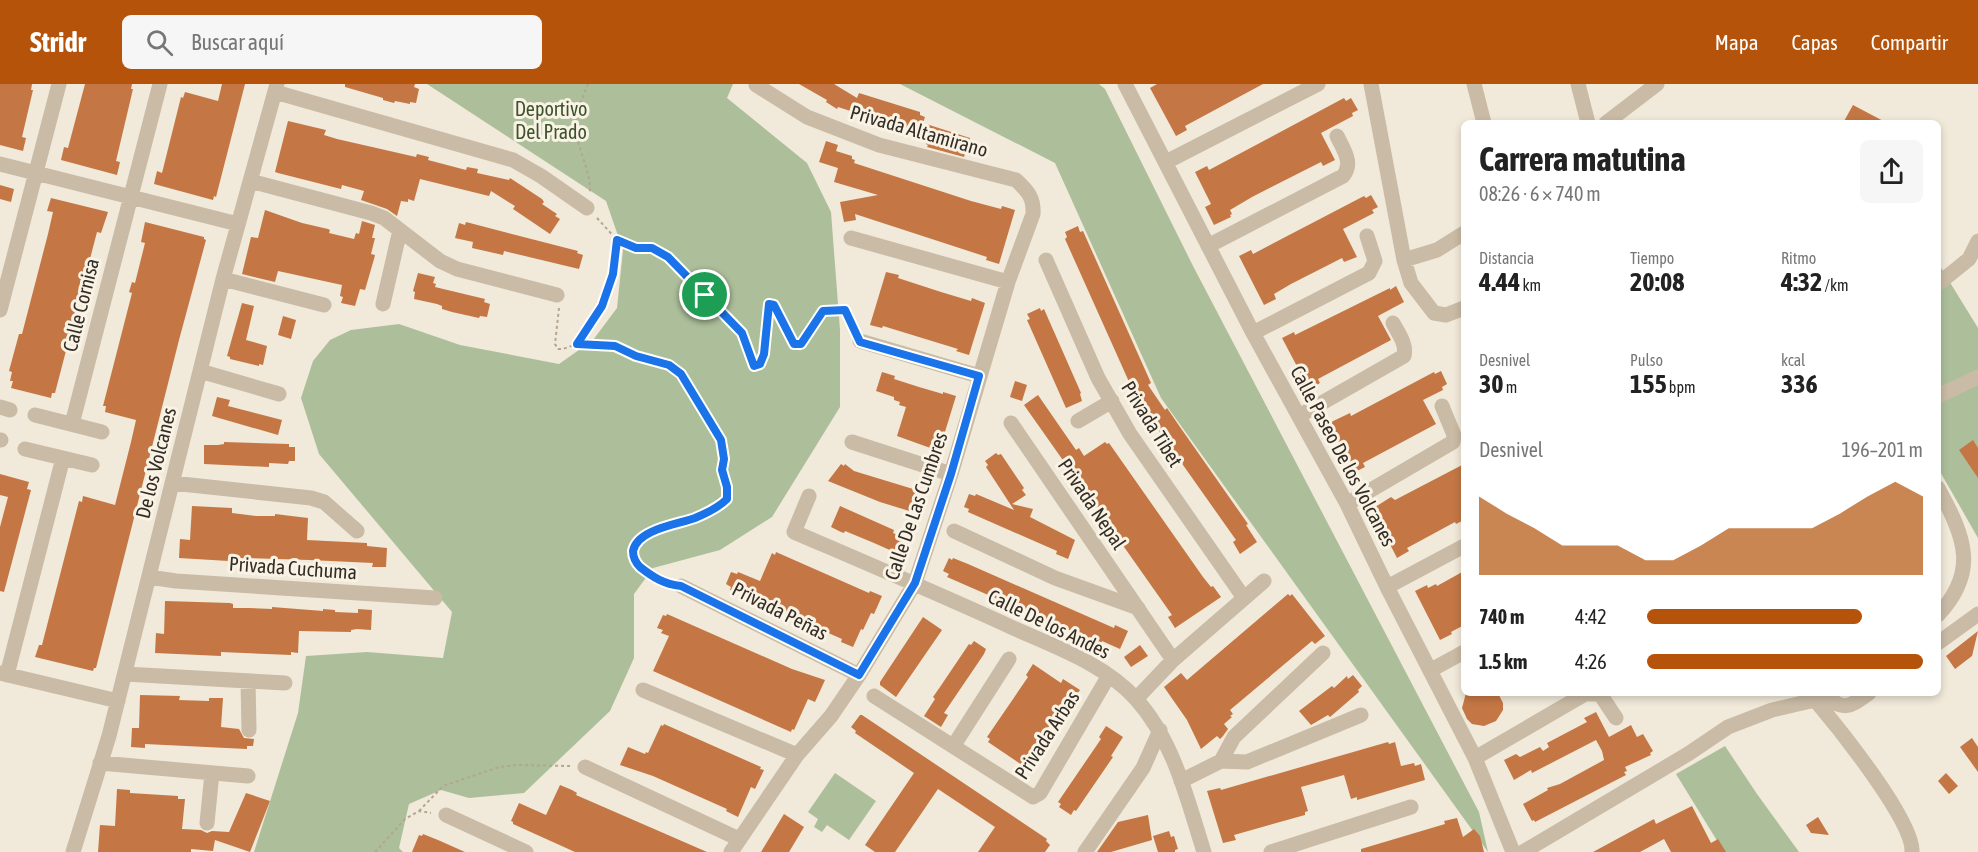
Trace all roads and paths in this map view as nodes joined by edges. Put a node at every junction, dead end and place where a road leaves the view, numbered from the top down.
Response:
1 (59, 84) edge
2 (159, 84) edge
3 (588, 84) edge
4 (1125, 84) edge
5 (1318, 84) edge
6 (1371, 84) edge
7 (1474, 84) edge
8 (1578, 84) edge
9 (1657, 84) edge
10 (756, 85) edge
11 (276, 88) edge
12 (1483, 120) edge
13 (1587, 120) edge
14 (1610, 120) edge
15 (1337, 136) dead end
16 (1166, 162) junction
17 (0, 164) edge
18 (36, 173) junction
19 (250, 181) junction
20 (130, 197) junction
21 (1034, 202) joint
22 (587, 208) junction
23 (238, 224) junction
24 (400, 230) junction
25 (1461, 235) edge
26 (1367, 236) dead end
27 (851, 238) dead end
28 (617, 240) junction
29 (1978, 241) edge
30 (1208, 246) junction
31 (1046, 260) dead end
32 (1404, 260) junction
33 (223, 279) junction
34 (1008, 282) junction
35 (1941, 282) edge
36 (557, 295) joint
37 (383, 304) dead end
38 (324, 305) dead end
39 (1461, 309) edge
40 (0, 310) edge
41 (1393, 322) dead end
42 (1253, 333) junction
43 (860, 342) joint
44 (577, 344) junction
45 (200, 371) junction
46 (979, 376) junction
47 (1978, 377) edge
48 (279, 394) dead end
49 (1941, 395) edge
50 (1112, 401) junction
51 (1442, 406) dead end
52 (35, 415) dead end
53 (1299, 416) junction
54 (1078, 421) dead end
55 (1011, 423) dead end
56 (72, 424) junction
57 (102, 432) dead end
58 (852, 442) dead end
59 (25, 449) dead end
60 (63, 458) junction
61 (92, 465) dead end
62 (951, 474) junction
63 (172, 483) junction
64 (1941, 494) edge
65 (809, 496) dead end
66 (1347, 504) junction
67 (357, 531) dead end
68 (954, 531) dead end
69 (1461, 548) edge
70 (149, 577) junction
71 (1264, 581) dead end
72 (915, 583) junction
73 (681, 586) joint
74 (1387, 587) junction
75 (435, 598) dead end
76 (1244, 598) junction
77 (1138, 608) junction
78 (1941, 612) edge
79 (1978, 614) edge
80 (1941, 641) edge
81 (1323, 653) dead end
82 (1461, 654) edge
83 (1009, 659) dead end
84 (1173, 660) junction
85 (1431, 670) junction
86 (4, 674) edge
87 (125, 674) junction
88 (859, 675) junction
89 (1108, 677) junction
90 (248, 681) junction
91 (285, 683) dead end
92 (643, 690) dead end
93 (874, 696) dead end
94 (1582, 696) edge
95 (1601, 696) edge
96 (1823, 696) edge
97 (1865, 696) edge
98 (1136, 699) junction
99 (118, 701) junction
100 (1361, 715) dead end
101 (1616, 718) dead end
102 (249, 730) dead end
103 (1160, 730) junction
104 (954, 745) junction
105 (797, 755) junction
106 (1475, 758) junction
107 (1221, 761) junction
108 (100, 763) junction
109 (585, 767) joint
110 (212, 773) junction
111 (248, 776) dead end
112 (1181, 781) junction
113 (1411, 807) dead end
114 (419, 811) junction
115 (446, 815) joint
116 (207, 823) dead end
117 (735, 846) edge
118 (73, 852) edge
119 (375, 852) edge
120 (526, 852) edge
121 (1084, 852) edge
122 (1204, 852) edge
123 (1271, 852) edge
124 (1513, 852) edge
125 (1523, 852) edge
126 (1912, 852) edge

1 - 18 street
2 - 20 street, Calle Cornisa
3 - 22 path
4 - 16 street, Calle Paseo De los Volcanes
5 - 16 street
6 - 32 street
7 - 12 street
8 - 13 street
9 - 14 street
10 - 21 street, Privada Altamirano
11 - 19 street, De los Volcanes
11 - 22 street
15 - 30 street
16 - 30 street, Calle Paseo De los Volcanes
17 - 18 street
18 - 20 street
18 - 40 street
19 - 23 street, De los Volcanes
19 - 24 street
20 - 23 street
20 - 56 street, Calle Cornisa
21 - 34 street, Calle De Las Cumbres
22 - 28 path
23 - 33 street, De los Volcanes
24 - 36 street
24 - 37 street
25 - 32 street
26 - 42 street
27 - 34 street
28 - 43 path
28 - 44 path
29 - 35 street
30 - 42 street, Calle Paseo De los Volcanes
31 - 50 street, Privada Tibet
32 - 39 street
33 - 38 street
33 - 45 street, De los Volcanes
34 - 46 street, Calle De Las Cumbres
36 - 44 path
41 - 53 street
42 - 53 street, Calle Paseo De los Volcanes
43 - 46 street
44 - 73 path
45 - 48 street
45 - 63 street, De los Volcanes
46 - 62 street, Calle De Las Cumbres
47 - 49 street
50 - 54 street
50 - 76 street, Privada Tibet
51 - 66 street
52 - 56 street
53 - 66 street, Calle Paseo De los Volcanes
55 - 77 street, Privada Nepal
56 - 57 street
58 - 62 street
59 - 60 street
60 - 61 street
60 - 86 street
62 - 72 street, Calle De Las Cumbres
63 - 67 street
63 - 70 street, De los Volcanes
64 - 78 street
65 - 72 street, Calle De los Andes
66 - 74 street, Calle Paseo De los Volcanes
68 - 77 street
69 - 74 street
70 - 75 street, Privada Cuchuma
70 - 87 street, De los Volcanes
71 - 76 street
72 - 88 street, Calle De Las Cumbres
72 - 89 street, Calle De los Andes
73 - 88 street, Privada Peñas
74 - 85 street, Calle Paseo De los Volcanes
76 - 84 street
77 - 84 street, Privada Nepal
79 - 80 street
81 - 107 street
82 - 85 street
83 - 104 street
84 - 98 street
85 - 106 street, Calle Paseo De los Volcanes
86 - 99 street
87 - 90 street
87 - 99 street, De los Volcanes
88 - 105 street, Calle De Las Cumbres
89 - 98 street, Calle De los Andes
89 - 104 street, Privada Arbas
90 - 91 street
90 - 102 street
92 - 105 street
93 - 104 street, Privada Arbas
94 - 106 street
95 - 101 street
96 - 97 street
96 - 125 street
96 - 126 street
98 - 103 street, Calle De los Andes
99 - 108 street, De los Volcanes
100 - 107 street
103 - 112 street, Calle De los Andes
103 - 121 street
105 - 117 street, Calle De Las Cumbres
106 - 124 street, Calle Paseo De los Volcanes
107 - 112 street
108 - 110 street
108 - 118 street, De los Volcanes
109 - 114 path
109 - 117 street
110 - 111 street
110 - 116 street
112 - 122 street, Calle De los Andes
113 - 123 street
114 - 115 path
114 - 119 path
115 - 120 street

